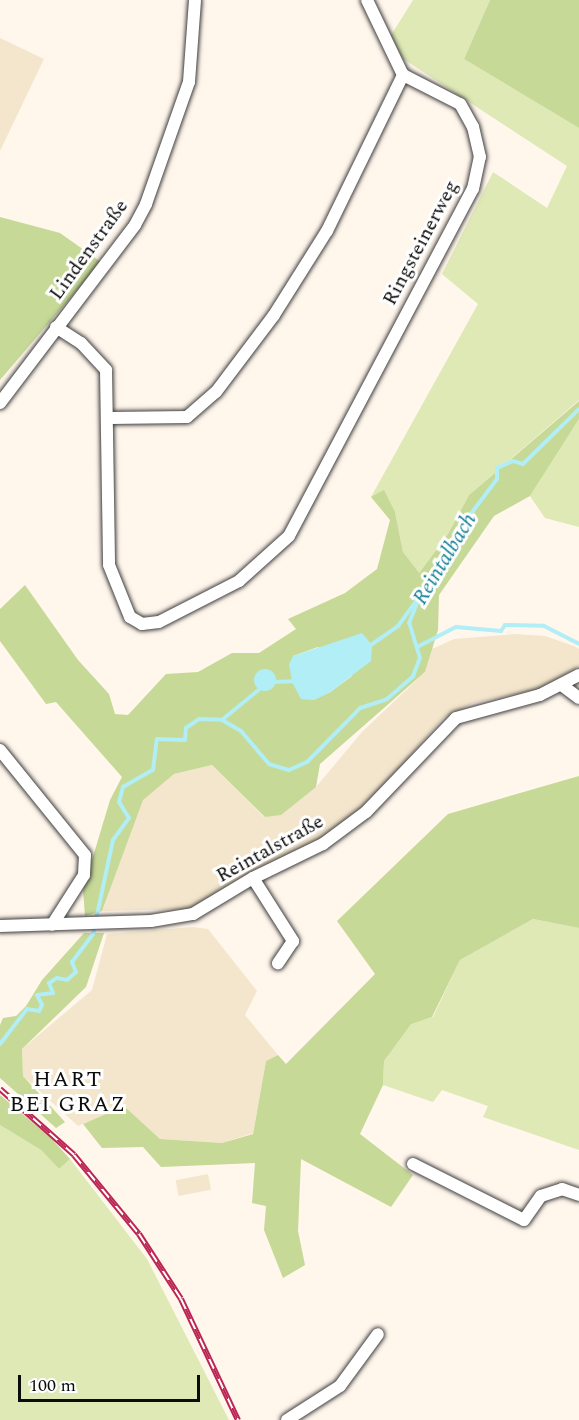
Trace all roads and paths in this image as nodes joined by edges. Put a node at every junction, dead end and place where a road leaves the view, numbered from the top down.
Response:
1 (195, 0) edge
2 (367, 0) edge
3 (403, 75) junction
4 (56, 327) junction
5 (0, 403) edge
6 (110, 418) junction
7 (579, 675) edge
8 (563, 686) junction
9 (579, 698) edge
10 (0, 750) edge
11 (253, 878) junction
12 (52, 925) junction
13 (4, 927) edge
14 (0, 937) edge
15 (278, 963) dead end
16 (413, 1164) dead end
17 (579, 1195) edge
18 (378, 1334) dead end
19 (287, 1420) edge

1 - 4 street, Lindenstraße
2 - 3 street
3 - 6 street
3 - 6 street, Ringsteinerweg
4 - 5 street, Lindenstraße
4 - 6 street, Ringsteinerweg
7 - 8 street, Reintalstraße
8 - 9 street
8 - 11 street, Reintalstraße
10 - 12 street
11 - 12 street, Reintalstraße
11 - 15 street
12 - 13 street, Reintalstraße
13 - 14 street
16 - 17 street
18 - 19 street

